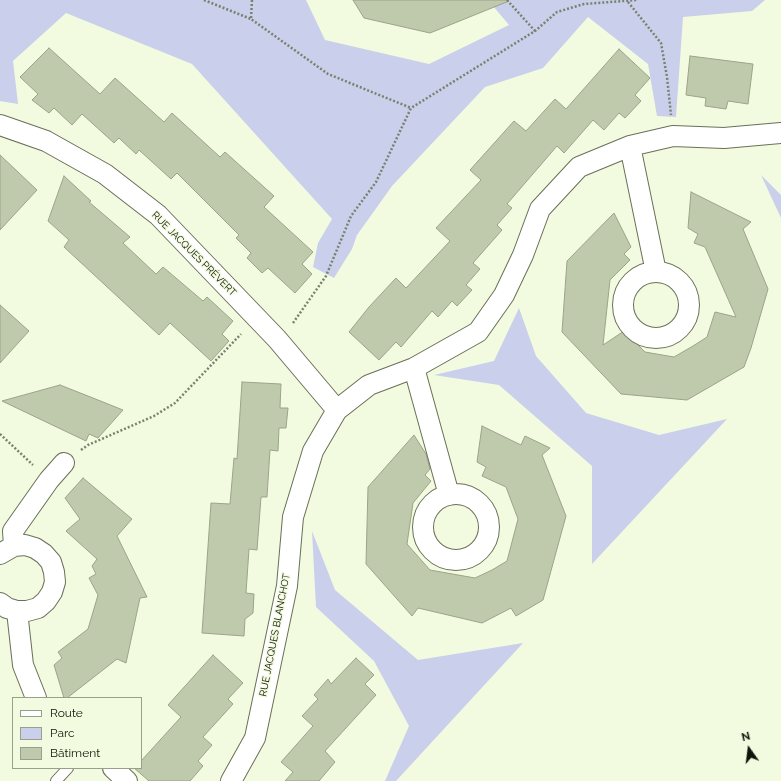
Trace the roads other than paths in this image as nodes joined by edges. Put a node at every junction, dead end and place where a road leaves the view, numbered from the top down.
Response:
1 (0, 125) edge
2 (781, 133) edge
3 (630, 146) junction
4 (656, 272) dead end
5 (414, 368) junction
6 (337, 410) junction
7 (64, 463) road end
8 (448, 495) dead end
9 (7, 550) edge
10 (8, 607) edge
11 (36, 697) edge
12 (67, 769) edge
13 (114, 769) edge
14 (56, 781) edge
15 (127, 781) edge
16 (231, 781) edge

1 - 6 street, RUE JACQUES PRÉVERT
2 - 3 street, RUE JACQUES BLANCHOT
3 - 4 street
3 - 5 street, RUE JACQUES BLANCHOT
5 - 6 street, RUE JACQUES BLANCHOT
5 - 8 street
6 - 16 street, RUE JACQUES BLANCHOT
7 - 9 street
9 - 10 street
10 - 11 street
12 - 14 lane
13 - 15 street

